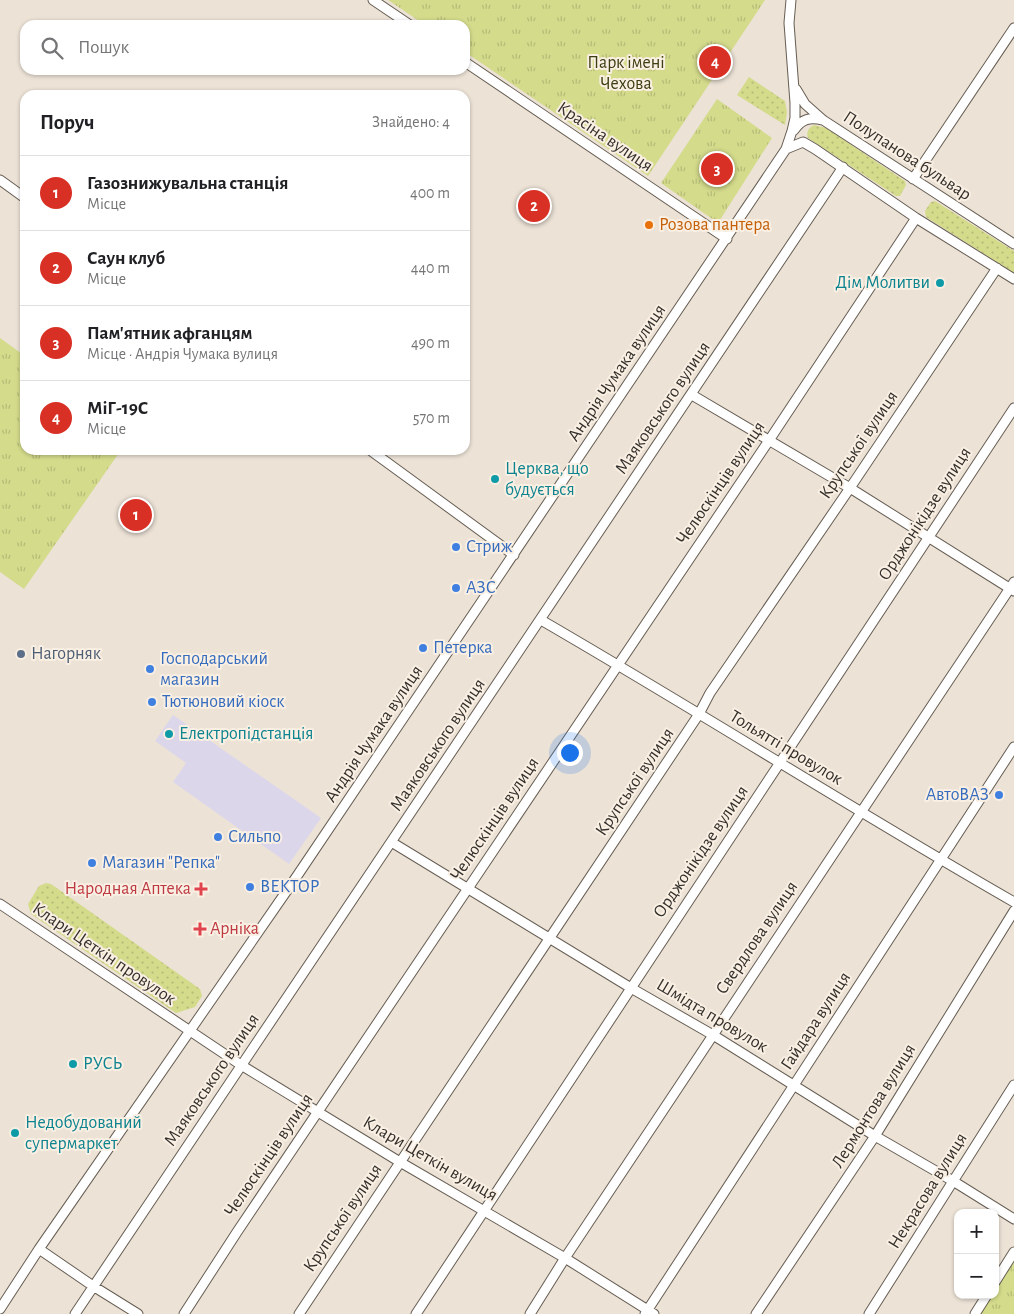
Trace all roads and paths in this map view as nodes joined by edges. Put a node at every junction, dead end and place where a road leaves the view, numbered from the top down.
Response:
1 (372, 0) edge
2 (791, 0) edge
3 (402, 20) edge
4 (1014, 28) edge
5 (470, 65) edge
6 (793, 84) junction
7 (823, 120) junction
8 (792, 131) junction
9 (786, 149) junction
10 (843, 167) junction
11 (913, 179) junction
12 (0, 180) edge
13 (20, 194) edge
14 (916, 218) junction
15 (727, 239) junction
16 (1014, 244) edge
17 (997, 268) junction
18 (1014, 279) edge
19 (692, 395) junction
20 (1014, 408) edge
21 (770, 440) junction
22 (377, 455) edge
23 (850, 488) junction
24 (930, 537) junction
25 (514, 555) junction
26 (1012, 588) edge
27 (541, 620) junction
28 (618, 665) junction
29 (699, 714) junction
30 (1014, 747) edge
31 (780, 762) junction
32 (861, 813) junction
33 (393, 842) junction
34 (941, 861) junction
35 (468, 888) junction
36 (1014, 902) edge
37 (0, 904) edge
38 (1014, 911) edge
39 (549, 939) junction
40 (631, 988) junction
41 (190, 1032) junction
42 (713, 1035) junction
43 (241, 1065) junction
44 (794, 1084) junction
45 (1014, 1085) edge
46 (318, 1112) junction
47 (875, 1136) junction
48 (400, 1162) junction
49 (953, 1181) junction
50 (485, 1210) junction
51 (1014, 1219) edge
52 (39, 1249) junction
53 (1014, 1252) edge
54 (565, 1258) junction
55 (999, 1276) edge
56 (93, 1286) junction
57 (984, 1299) edge
58 (0, 1309) edge
59 (649, 1312) edge
60 (75, 1314) edge
61 (138, 1314) edge
62 (184, 1314) edge
63 (299, 1314) edge
64 (416, 1314) edge
65 (530, 1314) edge
66 (756, 1314) edge
67 (869, 1314) edge
68 (975, 1314) edge

1 - 3 street
2 - 6 street, Андрія Чумака вулиця
4 - 11 street
5 - 15 street, Красіна вулиця
6 - 7 street, Полупанова бульвар
6 - 8 street, Андрія Чумака вулиця
7 - 8 street
7 - 11 street, Полупанова бульвар
8 - 9 street, Андрія Чумака вулиця
9 - 10 street
9 - 15 street, Андрія Чумака вулиця
10 - 14 street
10 - 19 street, Маяковського вулиця
11 - 16 street, Полупанова бульвар
12 - 13 street
14 - 17 street
14 - 21 street, Челюскінців вулиця
15 - 25 street, Андрія Чумака вулиця
17 - 18 street
17 - 23 street, Крупської вулиця
19 - 21 street
19 - 27 street, Маяковського вулиця
20 - 24 street, Орджонікідзе вулиця
21 - 23 street
21 - 28 street, Челюскінців вулиця
22 - 25 street
23 - 24 street
23 - 29 street, Крупської вулиця
24 - 26 street
24 - 31 street, Орджонікідзе вулиця
25 - 41 street, Андрія Чумака вулиця
26 - 32 street, Свердлова вулиця
27 - 28 street, Тольятті провулок
27 - 33 street, Маяковського вулиця
28 - 29 street, Тольятті провулок
28 - 35 street, Челюскінців вулиця
29 - 31 street, Тольятті провулок
29 - 39 street, Крупської вулиця
30 - 34 street, Гайдара вулиця
31 - 32 street, Тольятті провулок
31 - 40 street, Орджонікідзе вулиця
32 - 34 street, Тольятті провулок
32 - 42 street, Свердлова вулиця
33 - 35 street, Шмідта провулок
33 - 43 street, Маяковського вулиця
34 - 36 street, Тольятті провулок
34 - 44 street, Гайдара вулиця
35 - 39 street, Шмідта провулок
35 - 46 street, Челюскінців вулиця
37 - 41 street, Клари Цеткін провулок
38 - 47 street, Лермонтова вулиця
39 - 40 street, Шмідта провулок
39 - 48 street, Крупської вулиця
40 - 42 street, Шмідта провулок
40 - 50 street, Орджонікідзе вулиця
41 - 43 street, Клари Цеткін вулиця
41 - 52 street, Андрія Чумака вулиця
42 - 44 street, Шмідта провулок
42 - 54 street, Свердлова вулиця
43 - 46 street, Клари Цеткін вулиця
43 - 56 street, Маяковського вулиця
44 - 47 street, Шмідта провулок
44 - 59 street, Гайдара вулиця
45 - 49 street, Некрасова вулиця
46 - 48 street, Клари Цеткін вулиця
46 - 62 street, Челюскінців вулиця
47 - 49 street, Шмідта провулок
47 - 66 street, Лермонтова вулиця
48 - 50 street, Клари Цеткін вулиця
48 - 63 street, Крупської вулиця
49 - 51 street, Шмідта провулок
49 - 67 street, Некрасова вулиця
50 - 54 street, Клари Цеткін вулиця
50 - 64 street, Орджонікідзе вулиця
52 - 56 street
52 - 58 street, Андрія Чумака вулиця
53 - 55 street
54 - 59 street, Клари Цеткін вулиця
54 - 65 street, Свердлова вулиця
56 - 60 street, Маяковського вулиця
56 - 61 street
57 - 68 street

